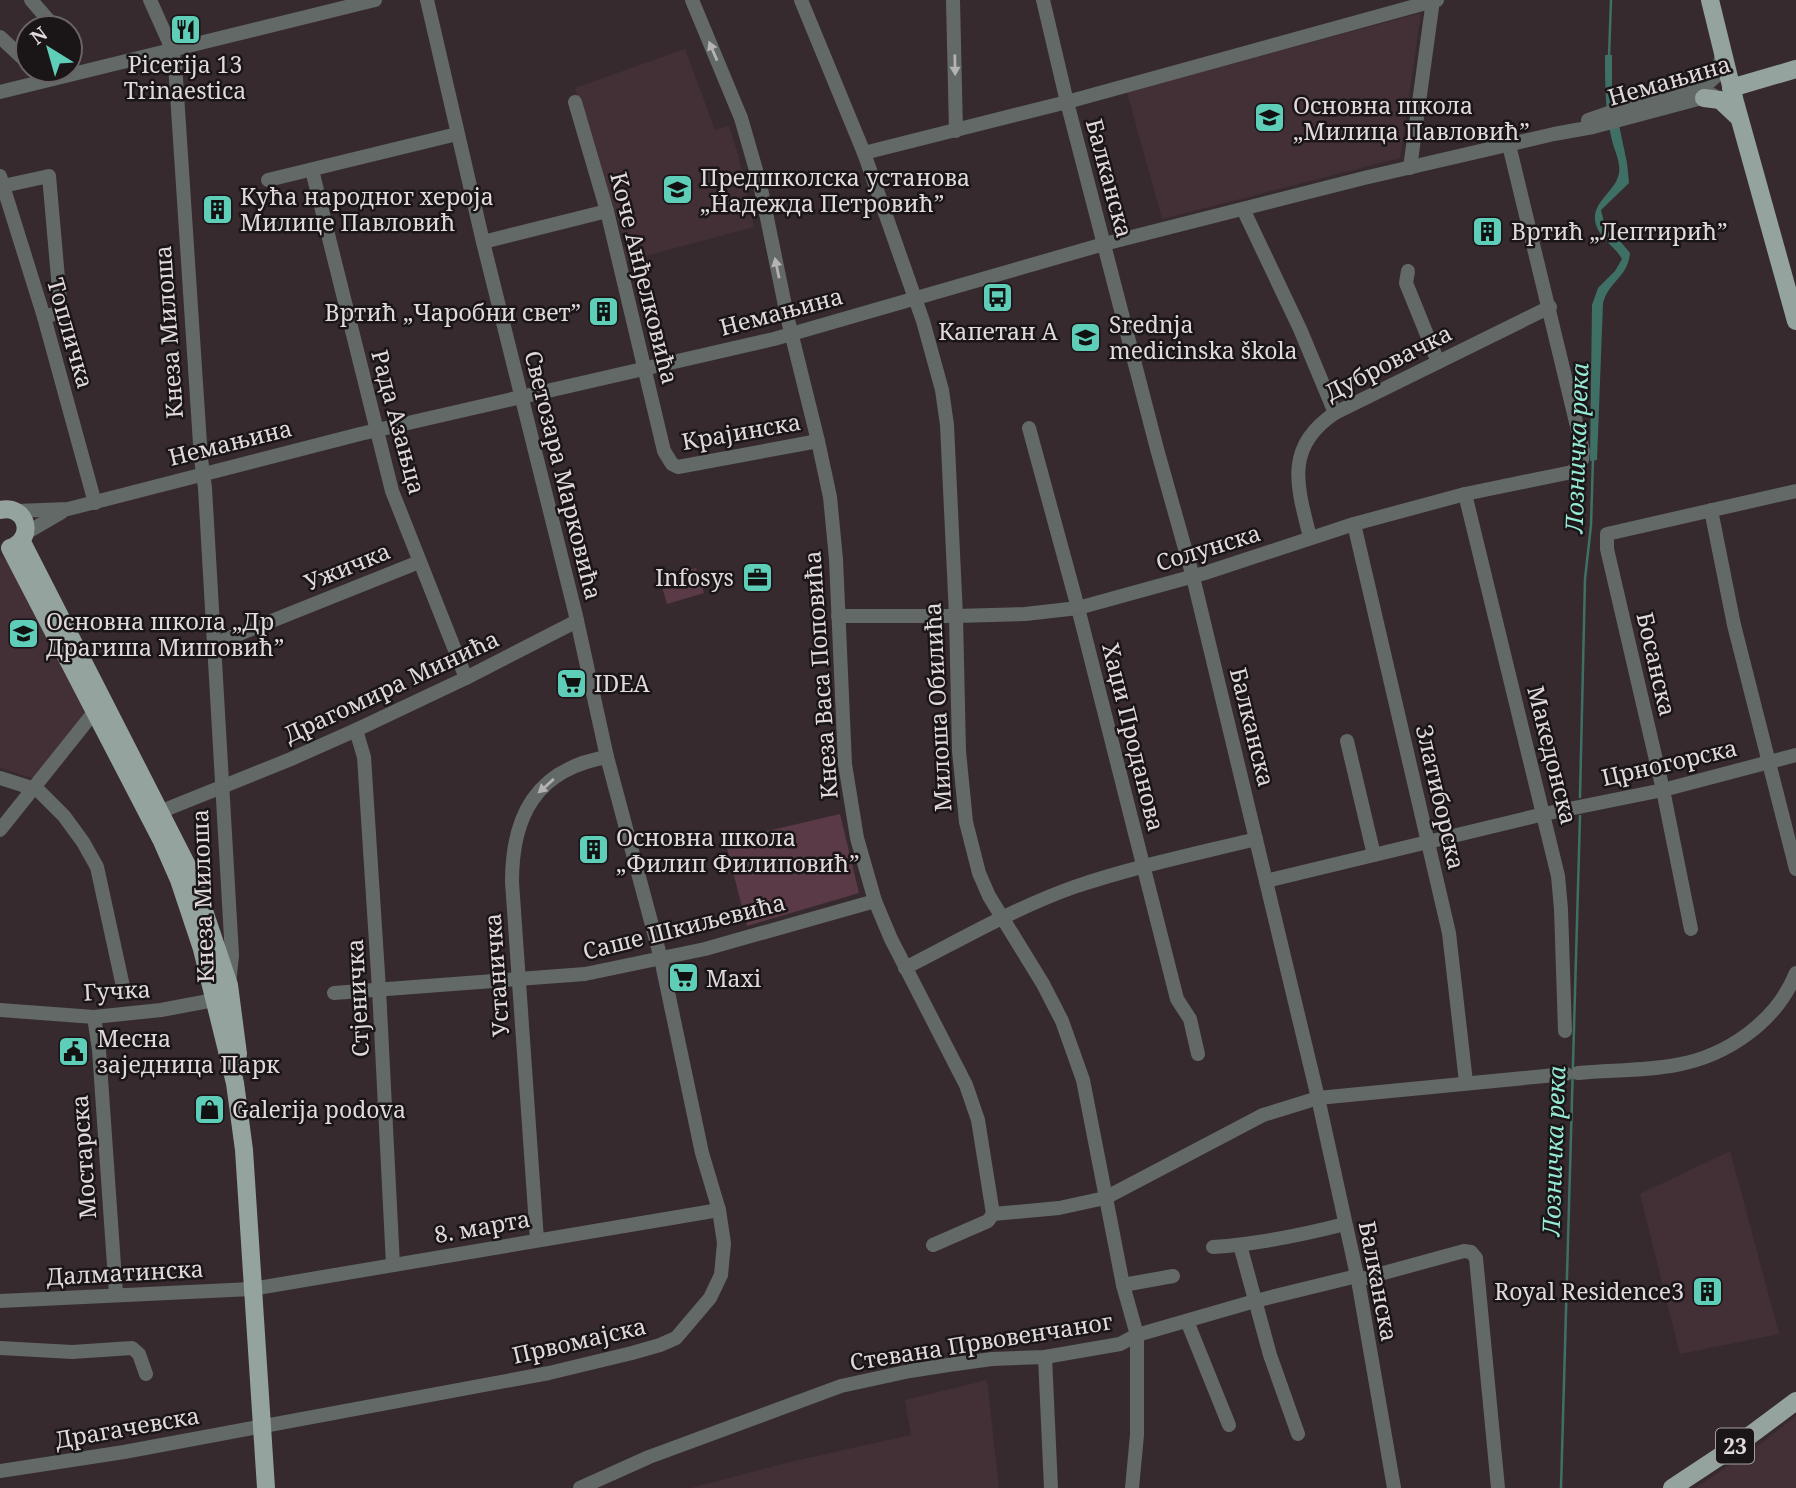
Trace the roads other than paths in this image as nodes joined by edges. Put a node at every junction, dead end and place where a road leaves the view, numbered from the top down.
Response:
1 (31, 0) edge
2 (150, 0) edge
3 (375, 0) edge
4 (427, 0) edge
5 (692, 0) edge
6 (801, 0) edge
7 (953, 0) edge
8 (1043, 0) edge
9 (1434, 0) edge
10 (1710, 0) edge
11 (43, 14) edge
12 (0, 37) edge
13 (172, 49) junction
14 (14, 50) edge
15 (1724, 57) junction
16 (1796, 69) edge
17 (84, 71) edge
18 (1764, 78) junction
19 (32, 84) edge
20 (1731, 88) junction
21 (0, 92) edge
22 (1704, 99) junction
23 (575, 102) dead end
24 (1067, 102) junction
25 (1742, 122) junction
26 (956, 131) junction
27 (457, 134) junction
28 (1554, 134) junction
29 (1510, 145) junction
30 (864, 153) junction
31 (1410, 168) junction
32 (312, 170) junction
33 (268, 180) dead end
34 (1, 181) edge
35 (1243, 209) junction
36 (607, 211) junction
37 (483, 242) junction
38 (1104, 244) junction
39 (1408, 271) dead end
40 (1792, 291) edge
41 (915, 300) junction
42 (1550, 307) junction
43 (44, 317) junction
44 (1796, 321) edge
45 (791, 335) junction
46 (1438, 362) junction
47 (644, 370) junction
48 (521, 397) junction
49 (1335, 413) junction
50 (1030, 428) dead end
51 (376, 431) junction
52 (818, 441) junction
53 (671, 464) joint
54 (204, 475) junction
55 (1796, 491) edge
56 (1465, 494) junction
57 (95, 503) junction
58 (5, 508) edge
59 (68, 509) junction
60 (1711, 510) junction
61 (1354, 524) junction
62 (1310, 537) junction
63 (14, 542) edge
64 (419, 562) junction
65 (1193, 577) junction
66 (1078, 608) junction
67 (838, 617) junction
68 (956, 617) junction
69 (577, 621) junction
70 (214, 644) junction
71 (466, 678) junction
72 (95, 711) junction
73 (356, 730) junction
74 (1347, 741) dead end
75 (1796, 755) edge
76 (607, 757) junction
77 (1769, 761) junction
78 (0, 778) edge
79 (223, 787) junction
80 (34, 789) junction
81 (1663, 790) junction
82 (155, 813) junction
83 (1544, 814) junction
84 (0, 830) edge
85 (1256, 839) junction
86 (1427, 843) junction
87 (1374, 855) junction
88 (1143, 867) junction
89 (1796, 869) edge
90 (1266, 881) junction
91 (875, 901) junction
92 (1002, 918) junction
93 (1691, 929) dead end
94 (661, 959) junction
95 (905, 968) junction
96 (1796, 973) edge
97 (519, 980) junction
98 (229, 985) junction
99 (379, 989) junction
100 (124, 991) dead end
101 (334, 993) dead end
102 (214, 1000) junction
103 (0, 1010) edge
104 (94, 1017) junction
105 (1564, 1031) dead end
106 (1198, 1054) dead end
107 (1466, 1082) junction
108 (235, 1083) junction
109 (1318, 1098) junction
110 (1105, 1198) junction
111 (719, 1210) junction
112 (993, 1214) junction
113 (1345, 1224) junction
114 (537, 1240) junction
115 (933, 1245) dead end
116 (1240, 1245) junction
117 (1213, 1247) dead end
118 (393, 1265) junction
119 (1173, 1276) dead end
120 (1357, 1278) junction
121 (1123, 1285) junction
122 (252, 1289) junction
123 (116, 1294) junction
124 (0, 1301) edge
125 (1255, 1301) junction
126 (1187, 1321) junction
127 (1137, 1335) junction
128 (0, 1348) edge
129 (1045, 1357) junction
130 (146, 1374) dead end
131 (1796, 1401) edge
132 (1229, 1424) dead end
133 (262, 1426) junction
134 (1298, 1434) dead end
135 (0, 1471) edge
136 (1392, 1471) junction
137 (266, 1488) edge
138 (580, 1488) edge
139 (1051, 1488) edge
140 (1132, 1488) edge
141 (1394, 1488) edge
142 (1400, 1488) edge
143 (1498, 1488) edge
144 (1672, 1488) edge

1 - 11 street
2 - 13 street, Кнеза Милоша
3 - 13 street
4 - 27 street, Светозара Марковића
45 -> 5 street, Кнеза Васа Поповића
6 - 30 street, Милоша Обилића
7 -> 26 street
8 - 24 street, Балканска
9 - 24 street
9 - 31 street
10 - 15 main road
12 - 14 street
13 - 17 street
13 - 54 street, Кнеза Милоша
15 - 18 main road
15 - 20 main road
15 - 28 street, Немањина
16 - 18 main road, Немањина
18 - 20 main road, Немањина
18 - 25 main road
19 - 21 street
20 - 22 street, Немањина
20 - 25 main road
22 - 25 main road
22 - 28 street, Немањина
23 - 36 street, Коче Анђелковића
24 - 26 street
24 - 38 street, Балканска
25 - 40 main road
26 - 30 street
27 - 32 street
27 - 37 street, Светозара Марковића
28 - 29 street, Немањина
29 - 31 street, Немањина
29 - 42 street
30 - 41 street, Милоша Обилића
31 - 35 street, Немањина
32 - 33 street
32 - 51 street, Рада Азањца
34 - 43 street, Топличка
34 - 43 street
35 - 38 street, Немањина
35 - 49 street
36 - 37 street
36 - 47 street, Коче Анђелковића
37 - 48 street, Светозара Марковића
38 - 41 street, Немањина
38 - 65 street, Балканска
39 - 46 street
40 - 44 main road
41 - 45 street, Немањина
41 - 68 street, Милоша Обилића
42 - 46 street, Дубровачка
42 - 56 street, Солунска
43 - 57 street, Топличка
45 - 47 street, Немањина
45 - 52 street, Кнеза Васа Поповића
46 - 49 street, Дубровачка
47 - 48 street, Немањина
47 - 53 street, Коче Анђелковића
48 - 51 street, Немањина
48 - 69 street, Светозара Марковића
49 - 62 street, Дубровачка
50 - 66 street, Хаџи Проданова
51 - 54 street, Немањина
51 - 64 street, Рада Азањца
52 - 53 street, Крајинска
52 - 67 street, Кнеза Васа Поповића
54 - 57 street, Немањина
54 - 70 street, Кнеза Милоша
55 - 60 street
56 - 61 street, Солунска
56 - 83 street, Македонска
57 - 59 street, Немањина
58 - 59 street, Немањина
58 - 63 main road
59 - 63 street
60 - 77 street
60 - 81 street, Босанска
61 - 62 street, Солунска
61 - 86 street, Златиборска
62 - 65 street, Солунска
63 - 72 main road
63 - 82 main road
64 - 70 street, Ужичка
64 - 71 street, Рада Азањца
65 - 66 street, Солунска
65 - 85 street, Балканска
66 - 68 street, Солунска
66 - 88 street, Хаџи Проданова
67 - 68 street, Солунска
67 - 91 street, Кнеза Васа Поповића
68 - 92 street, Милоша Обилића
69 - 71 street, Драгомира Минића
69 - 76 street, Светозара Марковића
70 - 79 street, Кнеза Милоша
71 - 73 street, Драгомира Минића
72 - 80 street
72 - 82 main road
73 - 79 street, Драгомира Минића
73 - 99 street, Стјеничка
74 - 87 street
75 - 77 street, Црногорска
76 - 94 street, Светозара Марковића
76 -> 97 street, Устаничка
77 - 81 street, Црногорска
77 - 89 street
78 - 80 street
79 - 82 street, Драгомира Минића
79 - 98 street, Кнеза Милоша
80 - 84 street
80 - 100 street
81 - 83 street, Црногорска
81 - 93 street, Босанска
82 - 98 main road
82 - 102 main road, Кнеза Милоша
83 - 86 street, Црногорска
83 - 105 street, Македонска
85 - 88 street
85 - 90 street, Балканска
86 - 87 street, Црногорска
86 - 107 street, Златиборска
87 - 90 street, Црногорска
88 - 92 street
88 - 106 street, Хаџи Проданова
90 - 109 street, Балканска
91 - 94 street, Саше Шкиљевића
91 - 95 street, Кнеза Васа Поповића
92 - 95 street
92 - 110 street, Милоша Обилића
94 - 97 street, Саше Шкиљевића
94 - 111 street, Првомајска
95 - 112 street, Кнеза Васа Поповића
96 - 107 street
97 - 99 street, Саше Шкиљевића
97 - 114 street, Устаничка
98 - 102 street
98 - 108 main road, Кнеза Милоша
99 - 101 street, Саше Шкиљевића
99 - 118 street, Стјеничка
102 - 104 street, Гучка
102 - 108 main road, Кнеза Милоша
103 - 104 street, Гучка
104 - 123 street, Мостарска
107 - 109 street
108 - 122 main road, Кнеза Милоша
109 - 110 street
109 - 113 street, Балканска
110 - 112 street
110 - 121 street, Милоша Обилића
111 - 114 street, 8. марта
111 - 133 street, Првомајска
112 - 115 street
113 - 116 street
113 - 120 street, Балканска
114 - 118 street, 8. марта
116 - 117 street
116 - 125 street
118 - 122 street, 8. марта
119 - 121 street
120 - 125 street, Стевана Првовенчаног
120 - 136 street, Балканска
120 - 143 street, Стевана Првовенчаног
121 - 127 street, Милоша Обилића
122 - 123 street, Далматинска
122 - 133 main road, Кнеза Милоша
123 - 124 street, Далматинска
125 - 126 street, Стевана Првовенчаног
125 - 134 street
126 - 127 street, Стевана Првовенчаног
126 - 132 street
127 - 129 street, Стевана Првовенчаног
127 - 140 street, Милоша Обилића
128 - 130 street
129 - 138 street, Стевана Првовенчаног
129 - 139 street
131 - 144 main road, 23
133 - 135 street, Драгачевска
133 - 137 main road, Кнеза Милоша
136 - 141 street, Балканска
136 - 142 street, Балканска

